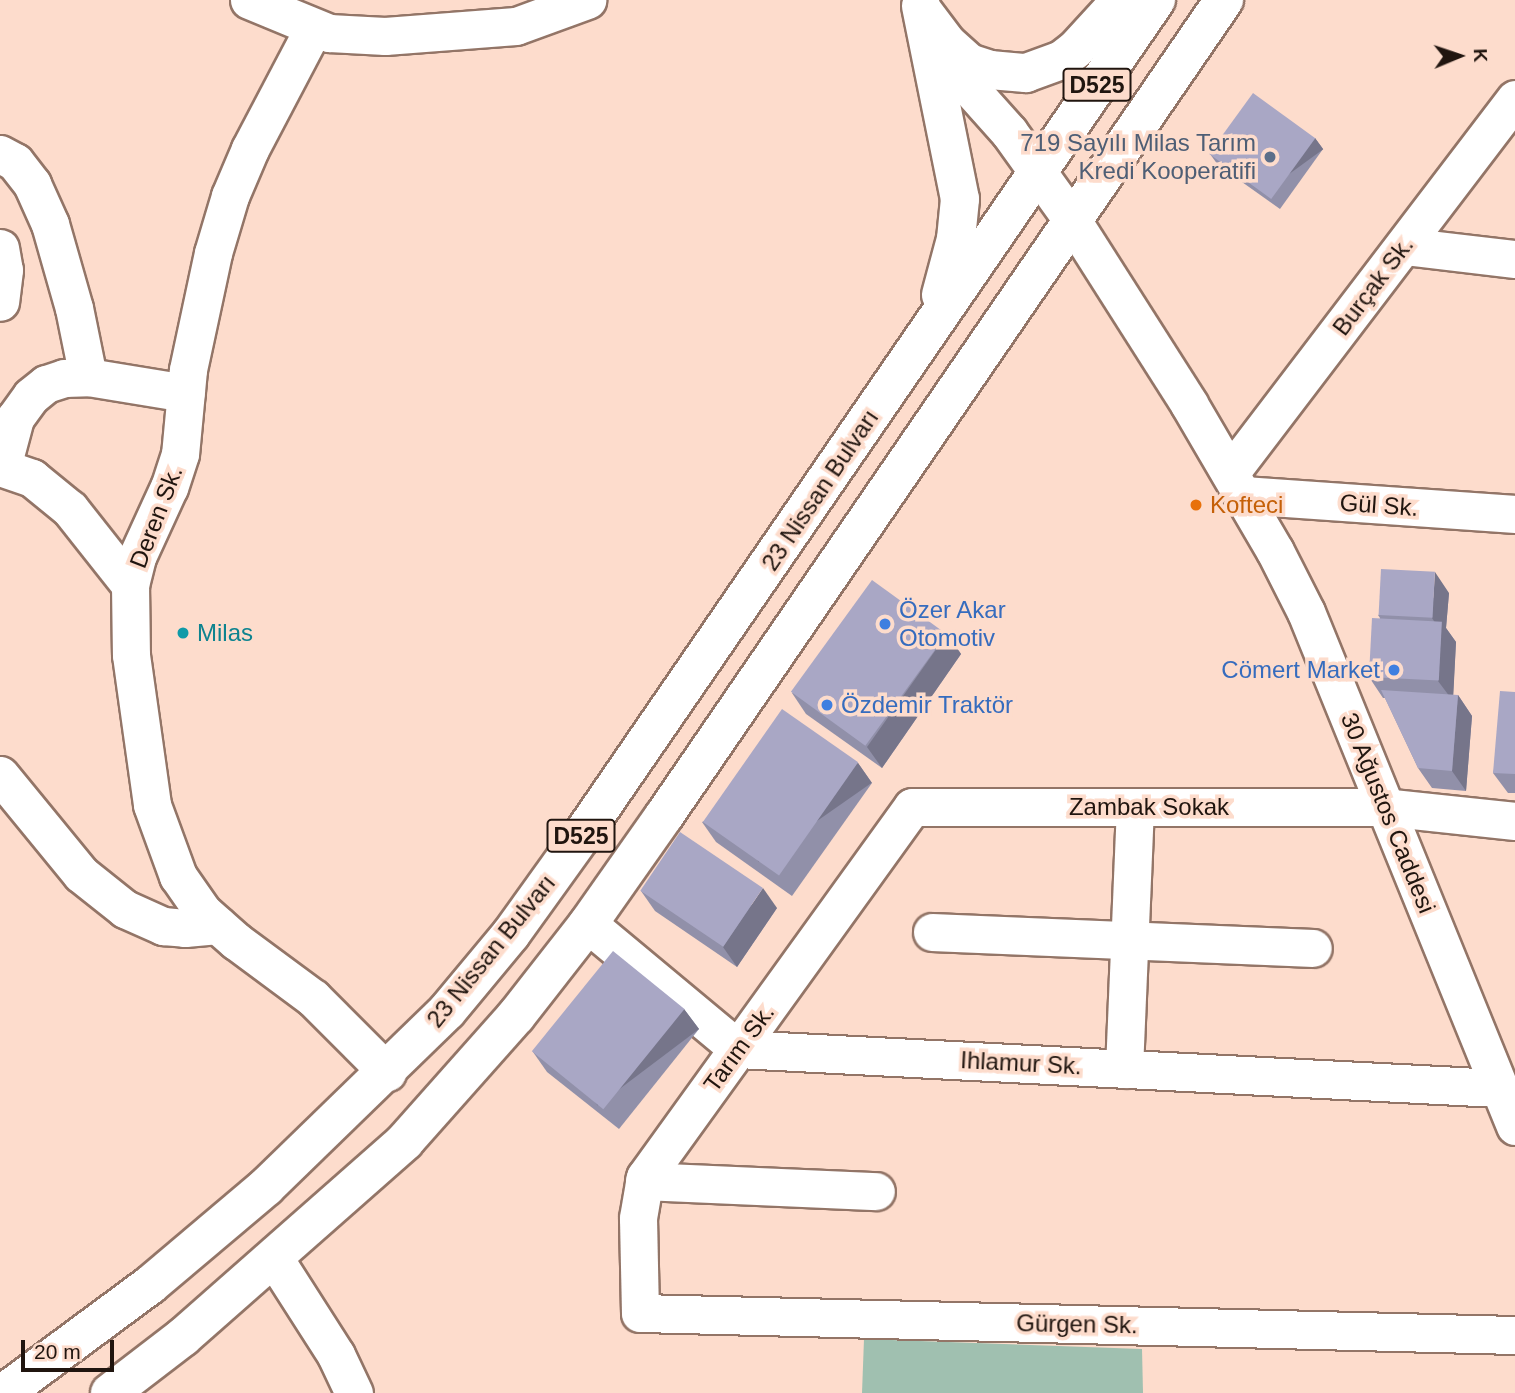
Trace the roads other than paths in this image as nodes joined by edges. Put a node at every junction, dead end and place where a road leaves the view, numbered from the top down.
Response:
1 (249, 0) edge
2 (587, 0) edge
3 (1121, 0) edge
4 (1156, 0) edge
5 (1224, 0) edge
6 (920, 3) edge
7 (313, 29) junction
8 (1515, 99) edge
9 (0, 154) edge
10 (1038, 171) junction
11 (1072, 220) junction
12 (1404, 246) junction
13 (0, 248) edge
14 (1515, 259) edge
15 (0, 302) edge
16 (928, 331) junction
17 (88, 377) junction
18 (186, 393) junction
19 (1, 467) edge
20 (1236, 484) junction
21 (1515, 514) edge
22 (130, 585) junction
23 (0, 775) edge
24 (912, 807) joint
25 (1135, 807) junction
26 (1385, 807) junction
27 (1515, 821) edge
28 (588, 924) junction
29 (218, 926) junction
30 (932, 932) dead end
31 (1130, 940) junction
32 (1313, 948) dead end
33 (738, 1049) junction
34 (1124, 1069) junction
35 (387, 1072) junction
36 (1498, 1088) junction
37 (1515, 1126) edge
38 (645, 1181) junction
39 (876, 1191) dead end
40 (274, 1258) junction
41 (640, 1313) joint
42 (1515, 1335) edge
43 (4, 1393) edge
44 (110, 1393) edge
45 (354, 1393) edge

1 - 7 street
2 - 7 street
3 - 6 highway
4 - 10 highway, D525
5 - 11 highway, D525
6 - 10 street, 30 Ağustos Caddesi
6 - 16 highway
7 - 18 street, Deren Sk.
8 - 12 street, Burçak Sk.
9 - 17 street
10 - 11 street, 30 Ağustos Caddesi
10 - 16 highway, 23 Nissan Bulvarı / D525
11 - 20 street, 30 Ağustos Caddesi
11 - 28 highway, D525
12 - 14 street
12 - 20 street, Burçak Sk.
13 - 15 street
16 - 35 highway, 23 Nissan Bulvarı / D525
17 - 18 street
17 - 19 street
18 - 22 street, Deren Sk.
19 - 22 street
20 - 21 street, Gül Sk.
20 - 26 street, 30 Ağustos Caddesi
22 - 29 street, Deren Sk.
23 - 29 street
24 - 25 street, Zambak Sokak
24 - 33 street, Tarım Sk.
25 - 26 street, Zambak Sokak
25 - 31 street
26 - 27 street, Zambak Sokak
26 - 36 street, 30 Ağustos Caddesi
28 - 33 street
28 - 40 highway, D525
29 - 35 street, Deren Sk.
30 - 31 street
31 - 32 street
31 - 34 street
33 - 34 street, Ihlamur Sk.
33 - 38 street, Tarım Sk.
34 - 36 street, Ihlamur Sk.
35 - 43 highway, 23 Nissan Bulvarı / D525
36 - 37 street, 30 Ağustos Caddesi
38 - 39 street
38 - 41 street, Tarım Sk.
40 - 44 highway, D525
40 - 45 street
41 - 42 street, Gürgen Sk.

